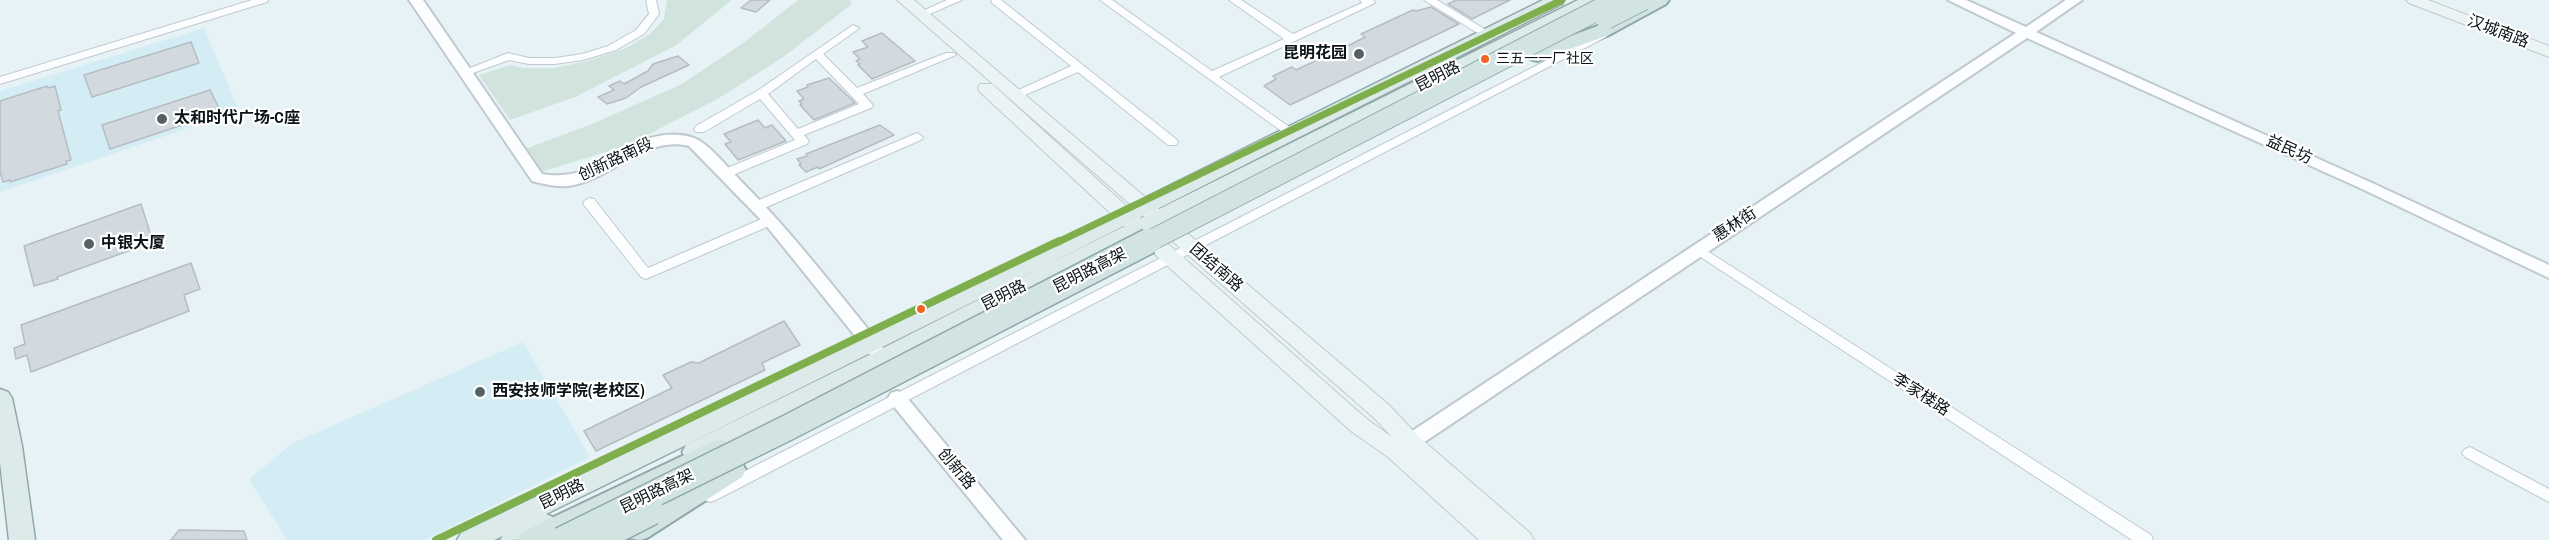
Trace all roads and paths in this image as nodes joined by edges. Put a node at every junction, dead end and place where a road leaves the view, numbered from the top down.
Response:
1 (263, 0) edge
2 (416, 0) edge
3 (651, 0) edge
4 (888, 0) edge
5 (905, 0) edge
6 (957, 0) edge
7 (1105, 0) edge
8 (1234, 0) edge
9 (1365, 0) edge
10 (1430, 0) edge
11 (1556, 0) edge
12 (1582, 0) edge
13 (1591, 0) edge
14 (1617, 0) edge
15 (1643, 0) edge
16 (1660, 0) edge
17 (1669, 0) edge
18 (1955, 0) edge
19 (2075, 0) edge
20 (2414, 0) edge
21 (2428, 0) edge
22 (996, 1) edge
23 (921, 14) junction
24 (853, 27) dead end
25 (2026, 32) junction
26 (1488, 34) junction
27 (1292, 39) junction
28 (2549, 46) edge
29 (2549, 52) edge
30 (817, 54) junction
31 (950, 55) junction
32 (1537, 55) junction
33 (1497, 62) junction
34 (1079, 67) junction
35 (466, 72) junction
36 (1210, 76) junction
37 (0, 81) edge
38 (760, 93) junction
39 (855, 93) junction
40 (1014, 96) junction
41 (700, 129) dead end
42 (796, 134) junction
43 (1291, 134) junction
44 (917, 137) dead end
45 (1172, 142) dead end
46 (724, 174) junction
47 (589, 201) dead end
48 (757, 206) junction
49 (1141, 217) junction
50 (771, 220) junction
51 (1191, 246) junction
52 (1698, 249) junction
53 (1170, 257) junction
54 (2549, 272) edge
55 (877, 351) junction
56 (861, 390) junction
57 (0, 398) edge
58 (897, 398) junction
59 (1403, 447) junction
60 (2470, 453) dead end
61 (734, 470) junction
62 (2549, 496) edge
63 (22, 540) edge
64 (470, 540) edge
65 (513, 540) edge
66 (532, 540) edge
67 (561, 540) edge
68 (597, 540) edge
69 (617, 540) edge
70 (626, 540) edge
71 (1015, 540) edge
72 (1495, 540) edge
73 (1522, 540) edge
74 (2145, 540) edge

1 - 37 street
2 - 35 street, 创新路南段
3 - 35 street
4 - 31 main road, 团结南路
5 - 23 main road, 团结南路
6 - 23 street
7 - 36 street
8 - 27 street
9 - 27 street
10 - 26 street
11 - 26 main road, 昆明路
12 - 33 highway, bridge
13 - 49 main road, 昆明路
14 - 33 highway, 昆明路高架, bridge
15 - 32 highway, 昆明路高架, bridge
16 - 32 highway
17 - 51 street
18 - 25 street, 益民坊
19 - 25 street, 惠林街
20 - 29 main road, 汉城南路
21 - 28 main road, 汉城南路
22 - 34 street
23 - 40 main road, 团结南路
24 - 30 street
25 - 52 street, 惠林街
25 - 54 street, 益民坊
26 - 43 main road, 昆明路
27 - 36 street
30 - 38 street
30 - 39 street
31 - 39 street
31 - 49 main road, 团结南路
32 - 61 highway, 昆明路高架
33 - 56 highway, 昆明路高架, bridge
34 - 40 street
34 - 45 street
35 - 46 street, 创新路南段
36 - 43 street
38 - 41 street
38 - 42 street
39 - 42 street
40 - 49 main road, 团结南路
42 - 46 street
43 - 49 main road, 昆明路
44 - 48 street
46 - 48 street, 创新路南段
47 - 50 street
48 - 50 street, 创新路南段
49 - 51 main road, 团结南路
49 - 53 main road, 团结南路
49 - 55 main road, 昆明路
50 - 55 street, 创新路南段
51 - 53 street
51 - 59 main road, 团结南路
52 - 59 street, 惠林街
52 - 74 street, 李家楼路
53 - 58 street
53 - 59 main road, 团结南路
55 - 58 street
55 - 64 main road, 昆明路
55 - 65 main road, 昆明路
56 - 66 highway, bridge
56 - 67 highway, 昆明路高架, bridge
57 - 63 main road
58 - 70 street
58 - 71 street, 创新路
59 - 72 main road, 团结南路
59 - 73 main road, 团结南路
60 - 62 street
61 - 68 highway, 昆明路高架, bridge
61 - 69 highway

